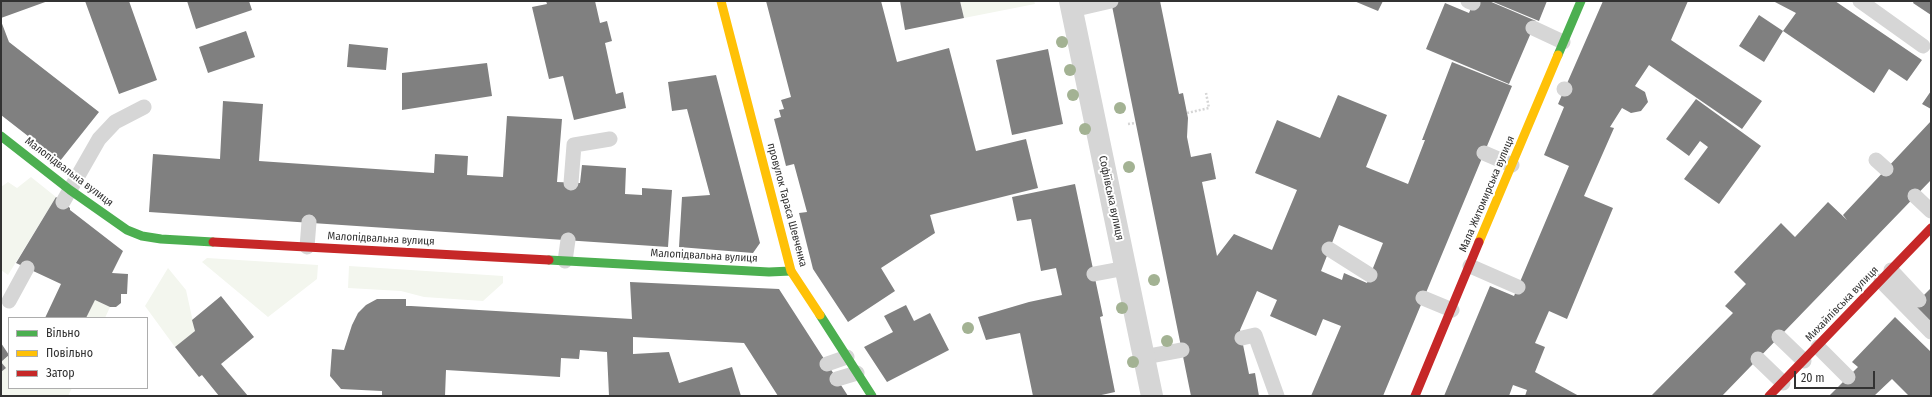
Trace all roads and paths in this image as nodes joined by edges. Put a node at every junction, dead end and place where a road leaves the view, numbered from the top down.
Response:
1 (721, 1) edge
2 (1581, 1) edge
3 (1860, 1) edge
4 (1111, 2) edge
5 (1071, 6) edge
6 (1533, 28) dead end
7 (1563, 42) junction
8 (1922, 46) dead end
9 (1206, 94) dead end
10 (144, 106) dead end
11 (1187, 113) dead end
12 (1135, 123) dead end
13 (1128, 124) dead end
14 (1, 136) edge
15 (610, 139) dead end
16 (1484, 153) dead end
17 (1512, 165) junction
18 (571, 183) dead end
19 (67, 196) junction
20 (1915, 196) dead end
21 (1931, 211) edge
22 (309, 222) dead end
23 (1931, 228) edge
24 (568, 240) dead end
25 (307, 247) junction
26 (1329, 249) dead end
27 (565, 261) junction
28 (1470, 266) junction
29 (27, 268) dead end
30 (1126, 268) junction
31 (791, 271) junction
32 (1094, 274) dead end
33 (1370, 275) dead end
34 (1886, 276) junction
35 (1518, 287) dead end
36 (1423, 298) dead end
37 (1919, 300) dead end
38 (9, 301) dead end
39 (1452, 310) junction
40 (1931, 332) edge
41 (1779, 337) dead end
42 (1242, 338) dead end
43 (1818, 347) junction
44 (1182, 350) dead end
45 (847, 357) junction
46 (1144, 357) junction
47 (1758, 359) dead end
48 (1804, 361) junction
49 (827, 364) dead end
50 (857, 373) junction
51 (1848, 377) dead end
52 (837, 380) dead end
53 (1783, 382) junction
54 (872, 396) edge
55 (1152, 396) edge
56 (1277, 396) edge
57 (1415, 396) edge
58 (1769, 396) edge

1 - 31 street, провулок Тараса Шевченка
2 - 7 street, Мала Житомирська вулиця
3 - 8 lane
4 - 5 lane
5 - 30 street, Софіївська вулиця
6 - 7 lane
7 - 17 street, Мала Житомирська вулиця
9 - 11 path
10 - 19 lane
12 - 13 path
14 - 19 street, Малопідвальна вулиця
15 - 18 lane
16 - 17 lane
17 - 28 street, Мала Житомирська вулиця
19 - 25 street, Малопідвальна вулиця
20 - 21 lane
22 - 25 lane
23 - 34 street, Михайлівська вулиця
24 - 27 lane
25 - 27 street, Малопідвальна вулиця
26 - 33 lane
27 - 31 street, Малопідвальна вулиця
28 - 35 lane
28 - 39 street, Мала Житомирська вулиця
29 - 38 lane
30 - 32 lane
30 - 46 street, Софіївська вулиця
31 - 45 street, провулок Тараса Шевченка
34 - 37 lane
34 - 40 lane
34 - 43 street, Михайлівська вулиця
36 - 39 lane
39 - 57 street, Мала Житомирська вулиця
41 - 48 lane
42 - 56 lane
43 - 48 street, Михайлівська вулиця
43 - 51 lane
44 - 46 lane
45 - 49 lane
45 - 50 street, провулок Тараса Шевченка
46 - 55 street, Софіївська вулиця
47 - 53 lane
48 - 53 street, Михайлівська вулиця
50 - 52 lane
50 - 54 street, провулок Тараса Шевченка
53 - 58 street, Михайлівська вулиця

